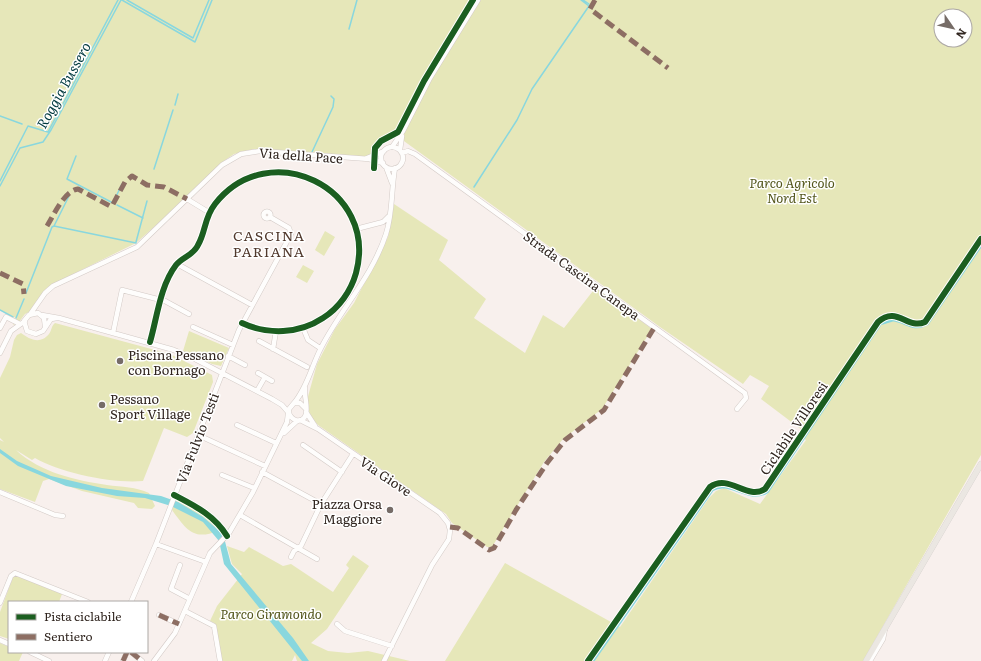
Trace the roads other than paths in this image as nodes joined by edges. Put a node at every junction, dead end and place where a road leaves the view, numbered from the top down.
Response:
1 (478, 0) edge
2 (403, 131) junction
3 (392, 147) junction
4 (384, 151) junction
5 (401, 151) junction
6 (361, 159) junction
7 (385, 165) junction
8 (395, 168) junction
9 (393, 185) junction
10 (187, 199) junction
11 (210, 213) junction
12 (389, 216) junction
13 (270, 217) dead end
14 (356, 229) junction
15 (177, 264) junction
16 (43, 296) junction
17 (161, 300) junction
18 (252, 305) junction
19 (31, 313) junction
20 (189, 314) dead end
21 (41, 315) junction
22 (59, 318) junction
23 (25, 321) junction
24 (242, 323) junction
25 (20, 324) junction
26 (45, 326) junction
27 (193, 327) dead end
28 (0, 328) edge
29 (25, 328) junction
30 (303, 328) junction
31 (276, 331) junction
32 (113, 333) junction
33 (8, 337) junction
34 (259, 341) dead end
35 (150, 342) junction
36 (233, 345) junction
37 (320, 348) junction
38 (273, 349) junction
39 (0, 353) edge
40 (228, 356) junction
41 (245, 365) dead end
42 (307, 367) dead end
43 (222, 373) junction
44 (258, 373) dead end
45 (265, 377) junction
46 (272, 381) dead end
47 (306, 382) junction
48 (257, 391) junction
49 (272, 398) junction
50 (293, 404) junction
51 (737, 409) dead end
52 (306, 411) junction
53 (288, 413) junction
54 (299, 420) junction
55 (237, 425) dead end
56 (318, 429) junction
57 (198, 435) junction
58 (277, 441) junction
59 (303, 445) dead end
60 (353, 454) junction
61 (981, 464) edge
62 (265, 466) junction
63 (262, 472) junction
64 (342, 472) junction
65 (222, 475) dead end
66 (254, 488) junction
67 (0, 492) edge
68 (173, 497) junction
69 (321, 504) junction
70 (240, 515) junction
71 (63, 516) dead end
72 (227, 536) junction
73 (156, 544) junction
74 (300, 548) junction
75 (291, 557) dead end
76 (317, 559) dead end
77 (206, 562) junction
78 (180, 565) dead end
79 (190, 599) junction
80 (85, 601) edge
81 (131, 601) edge
82 (0, 604) edge
83 (185, 611) junction
84 (159, 615) dead end
85 (179, 624) junction
86 (337, 624) dead end
87 (885, 629) junction
88 (392, 646) junction
89 (32, 653) edge
90 (132, 653) edge
91 (50, 661) edge
92 (142, 661) edge
93 (154, 661) edge
94 (220, 661) edge
95 (384, 661) edge
96 (866, 661) edge
97 (870, 661) edge

1 - 2 street
2 - 3 street
2 - 5 street
3 - 4 street
3 - 5 street
4 - 6 street, Via della Pace
4 - 7 street
5 - 8 street
5 - 51 street, Strada Cascina Canepa
6 - 7 street, Via della Pace
6 - 10 street, Via della Pace
7 - 8 street
7 - 9 street
8 - 9 street
9 - 12 street
10 - 11 street
10 - 16 street, Via della Pace
11 - 14 street
11 - 15 street
12 - 14 street
12 - 37 street
13 - 18 street, Via Fulvio Testi
14 - 30 street
15 - 17 street
15 - 18 street
16 - 19 street, Via della Pace
16 - 21 street
17 - 20 street
17 - 32 street
17 - 35 street
18 - 24 street, Via Fulvio Testi
19 - 21 street
19 - 23 street
21 - 22 street
21 - 26 street
22 - 26 street
22 - 32 street
23 - 25 street
23 - 29 street
24 - 31 street
24 - 36 street, Via Fulvio Testi
25 - 28 street
25 - 33 street
26 - 29 street
27 - 36 street
29 - 33 street
30 - 31 street
30 - 37 street
31 - 38 street
32 - 35 street
33 - 39 street
34 - 38 street
35 - 43 street
36 - 40 street, Via Fulvio Testi
37 - 47 street
38 - 42 street
40 - 41 street
40 - 43 street, Via Fulvio Testi
43 - 48 street
43 - 57 street, Via Fulvio Testi
44 - 45 street
45 - 46 street
45 - 48 street
47 - 50 street
47 - 52 street
48 - 49 street
49 - 50 street
49 - 53 street
50 - 52 street
50 - 53 street
52 - 54 street
52 - 56 street, Via Giove
53 - 54 street
53 - 58 street
54 - 56 street, Via Giove
54 - 58 street
55 - 58 street
56 - 60 street, Via Giove
57 - 62 street
57 - 68 street, Via Fulvio Testi
58 - 62 street
59 - 64 street
60 - 64 street
60 - 88 street, Via Giove
61 - 87 main road
62 - 63 street
63 - 66 street
63 - 69 street
64 - 69 street
65 - 66 street
66 - 70 street
67 - 71 street
68 - 72 street, Via Fulvio Testi
68 - 73 street, Via Fulvio Testi
69 - 74 street
70 - 72 street
70 - 74 street
72 - 77 street
73 - 77 street
73 - 81 street, Via Fulvio Testi
74 - 75 street
74 - 76 street
77 - 79 street
78 - 79 street
79 - 83 street
80 - 82 street
83 - 85 street
83 - 94 street
84 - 85 street
85 - 93 street
86 - 88 street
87 - 96 main road
87 - 97 street
88 - 95 street
89 - 91 street
90 - 92 street

